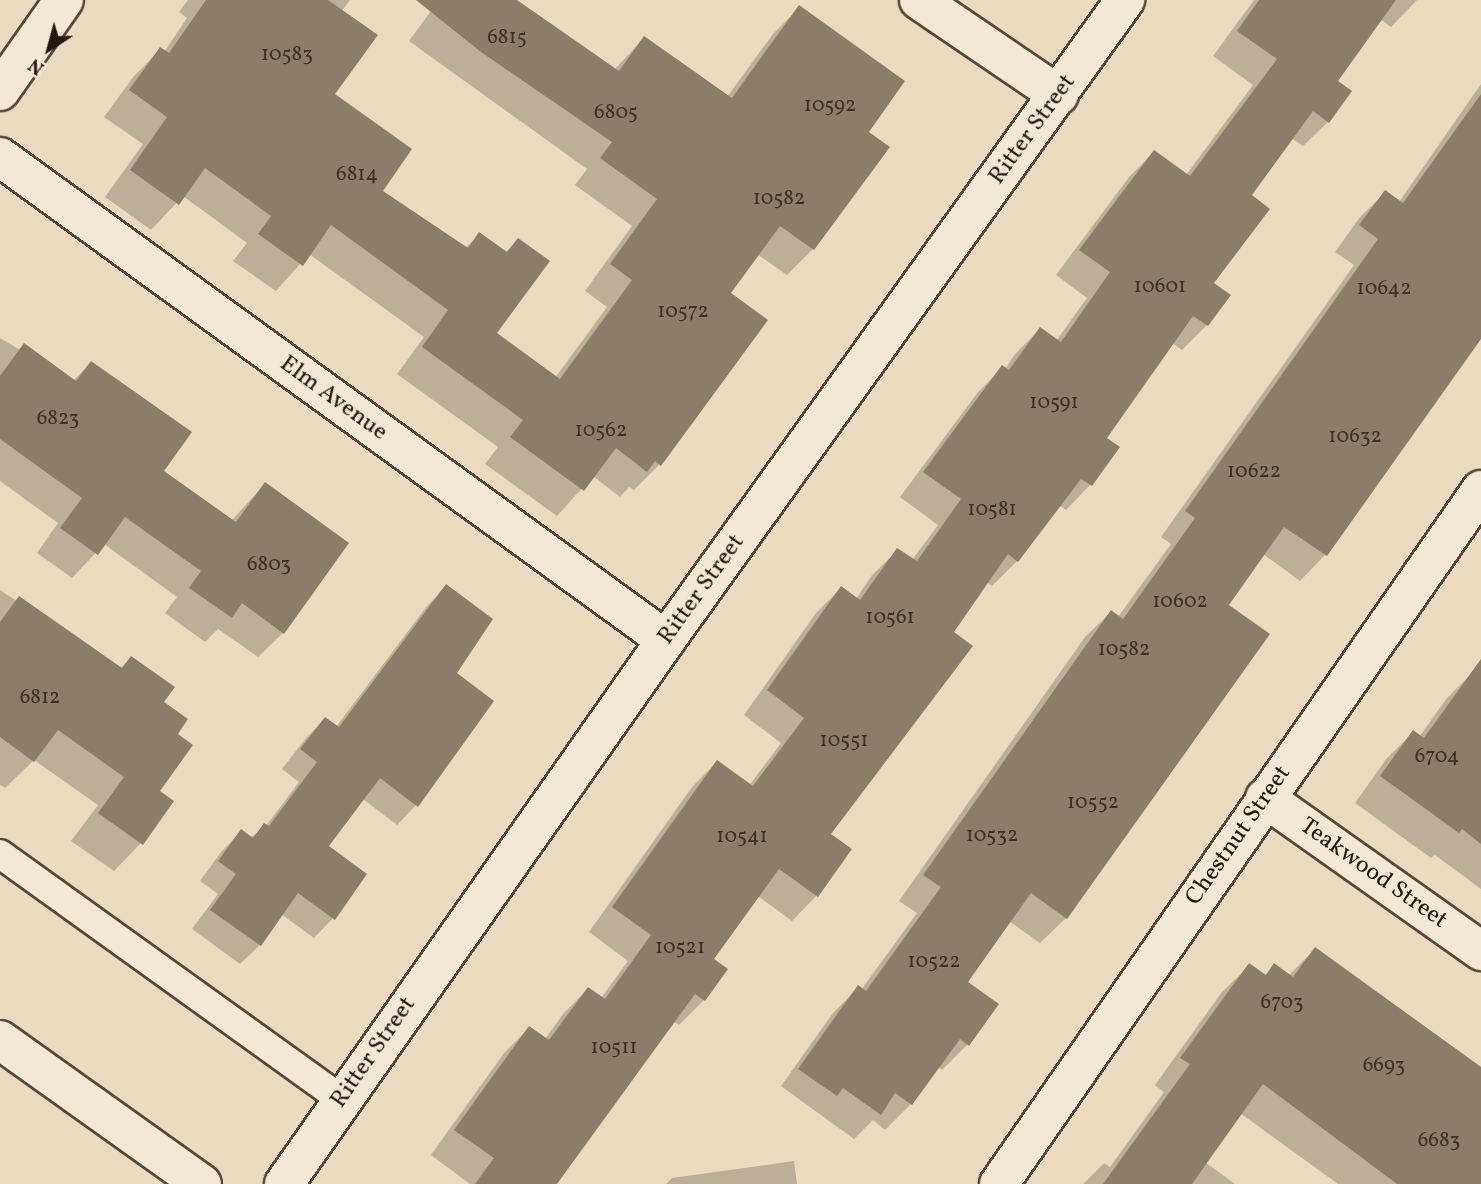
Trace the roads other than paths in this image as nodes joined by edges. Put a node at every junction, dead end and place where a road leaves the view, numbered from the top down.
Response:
1 (64, 0) edge
2 (919, 0) edge
3 (1125, 0) edge
4 (0, 91) edge
5 (1059, 96) junction
6 (0, 157) edge
7 (1481, 490) edge
8 (666, 640) junction
9 (1265, 798) junction
10 (0, 854) edge
11 (1481, 951) edge
12 (0, 1040) edge
13 (341, 1100) junction
14 (202, 1184) edge
15 (284, 1184) edge
16 (999, 1184) edge

1 - 4 street
2 - 5 street
3 - 5 street, Ritter Street
5 - 8 street, Ritter Street
6 - 8 street, Elm Avenue
7 - 9 street, Chestnut Street
8 - 13 street, Ritter Street
9 - 11 street, Teakwood Street
9 - 16 street, Chestnut Street
10 - 13 lane
12 - 14 street
13 - 15 street, Ritter Street

